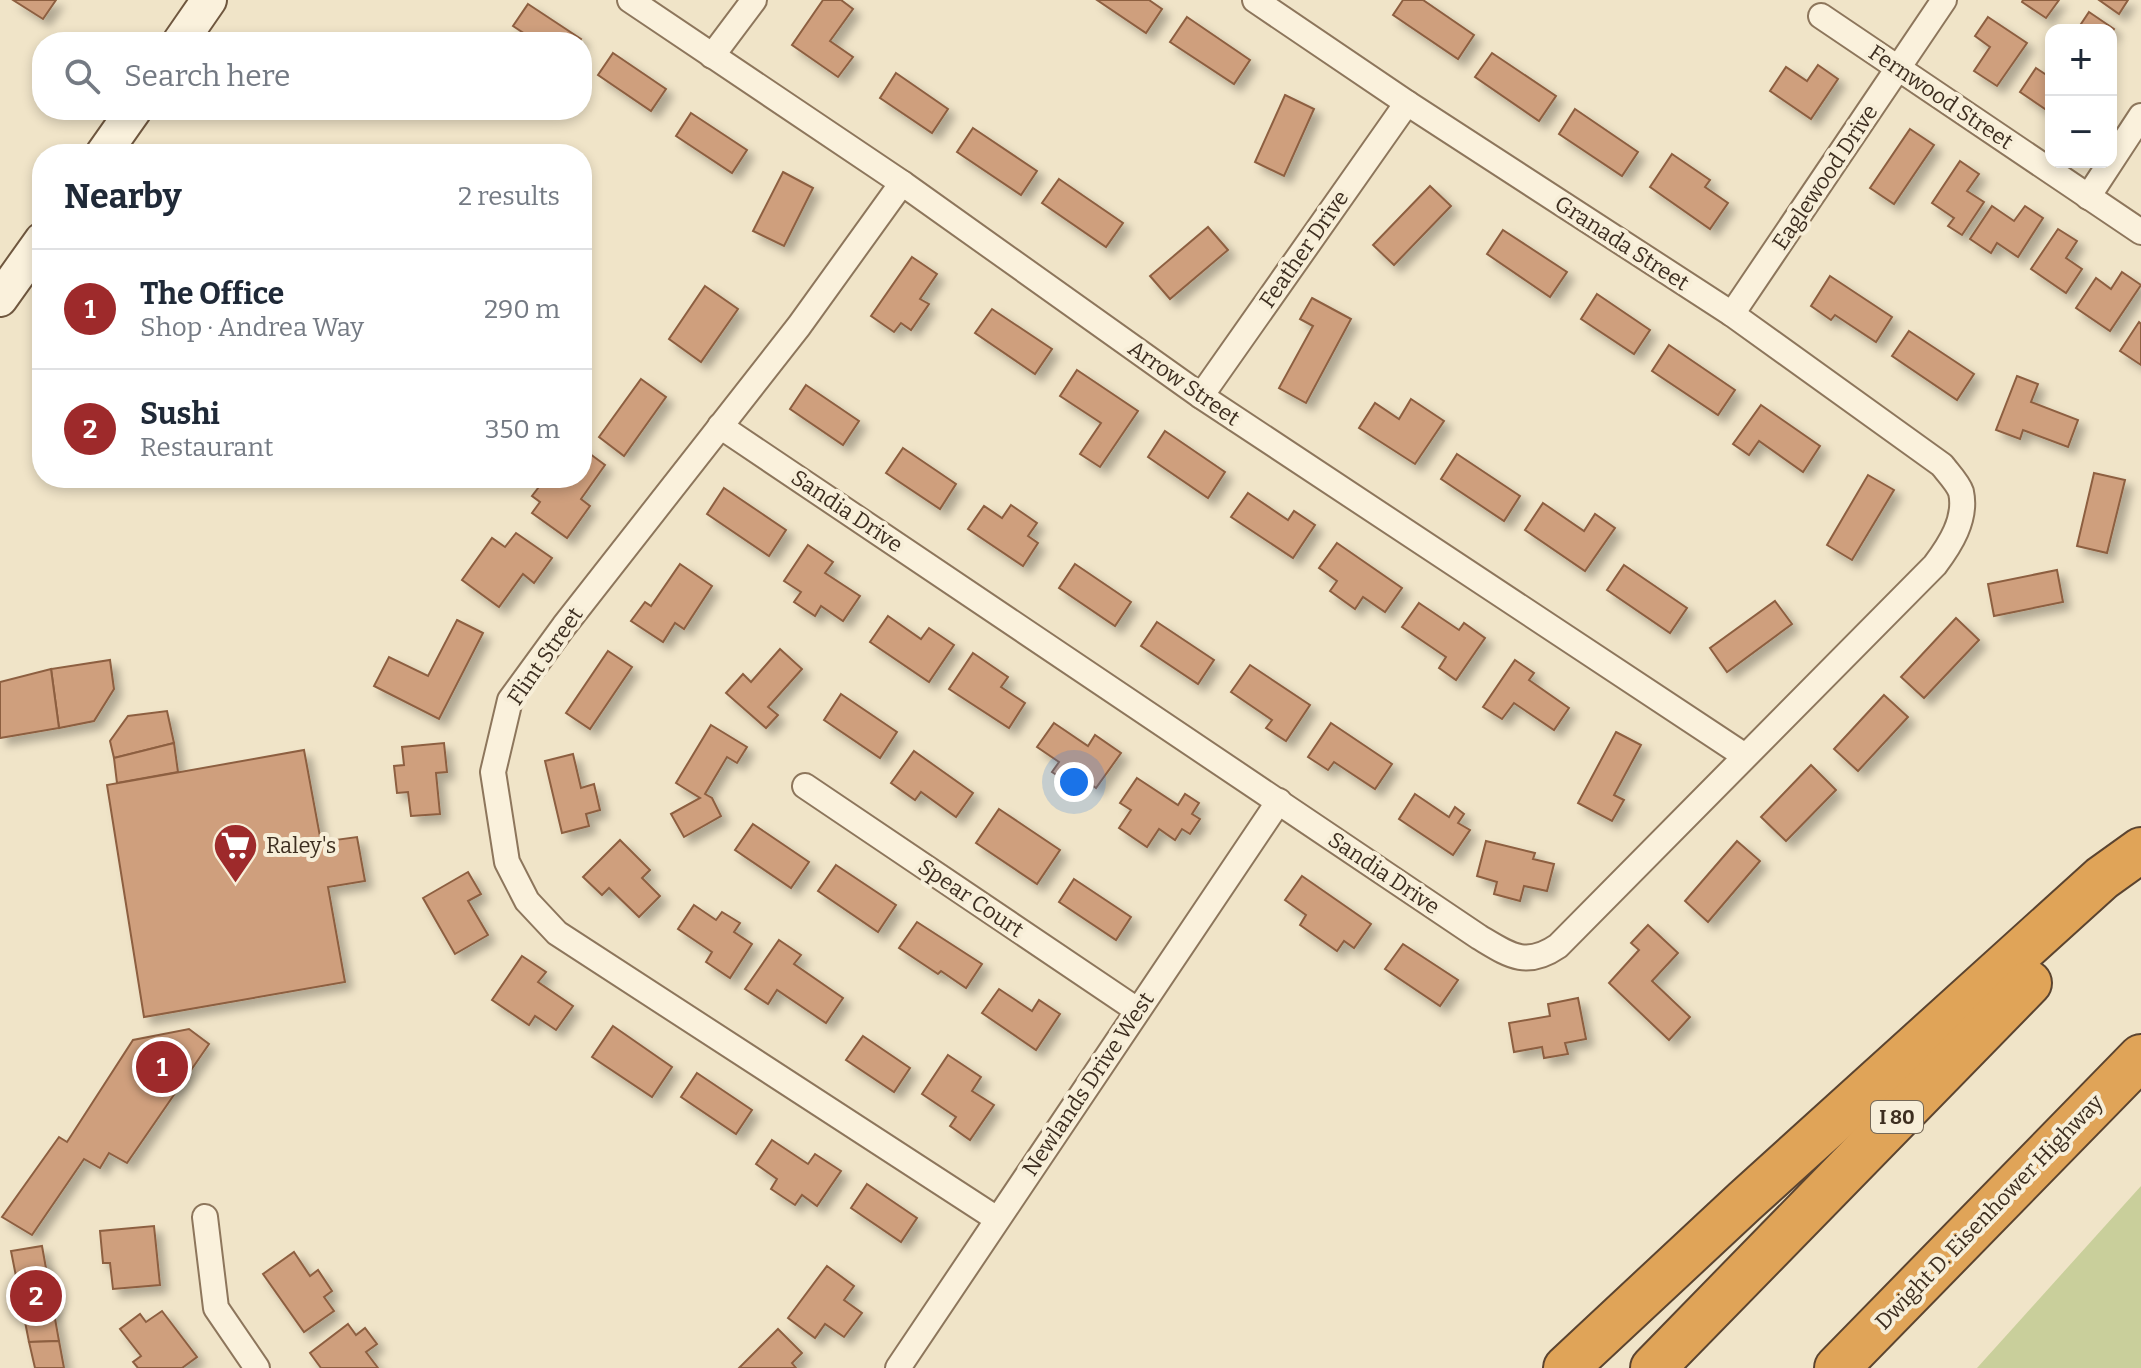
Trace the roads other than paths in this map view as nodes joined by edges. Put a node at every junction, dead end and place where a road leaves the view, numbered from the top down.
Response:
1 (209, 0) edge
2 (630, 0) edge
3 (754, 0) edge
4 (1255, 0) edge
5 (1944, 0) edge
6 (1821, 16) dead end
7 (187, 32) edge
8 (712, 56) junction
9 (1899, 68) junction
10 (1407, 103) junction
11 (2141, 116) edge
12 (127, 120) edge
13 (110, 144) edge
14 (902, 183) junction
15 (2088, 197) junction
16 (2141, 232) edge
17 (32, 254) edge
18 (0, 299) edge
19 (1732, 314) junction
20 (1201, 396) junction
21 (720, 426) junction
22 (1962, 510) joint
23 (1745, 756) junction
24 (805, 786) dead end
25 (1279, 801) junction
26 (2141, 850) edge
27 (2141, 866) edge
28 (1137, 1010) junction
29 (2141, 1057) edge
30 (205, 1217) dead end
31 (997, 1219) junction
32 (257, 1368) edge
33 (898, 1368) edge
34 (1566, 1368) edge
35 (1653, 1368) edge
36 (1837, 1368) edge

1 - 7 street
2 - 8 street, Arrow Street
3 - 8 street
4 - 10 street, Granada Street
5 - 9 street, Eaglewood Drive
6 - 9 street, Fernwood Street
8 - 14 street, Arrow Street
9 - 15 street, Fernwood Street
9 - 19 street, Eaglewood Drive
10 - 19 street, Granada Street
10 - 20 street, Feather Drive
11 - 15 street
12 - 13 street
14 - 20 street, Arrow Street
14 - 21 street, Flint Street
15 - 16 street, Fernwood Street
17 - 18 street
19 - 22 street, Granada Street
20 - 23 street, Arrow Street
21 - 25 street, Sandia Drive
21 - 31 street, Flint Street
22 - 23 street, Sandia Drive
23 - 25 street, Sandia Drive
24 - 28 street, Spear Court
25 - 28 street, Newlands Drive West
26 - 34 highway
27 - 35 highway, I 80
28 - 31 street, Newlands Drive West
29 - 36 highway, Dwight D. Eisenhower Highway
30 - 32 street
31 - 33 street, Newlands Drive West

